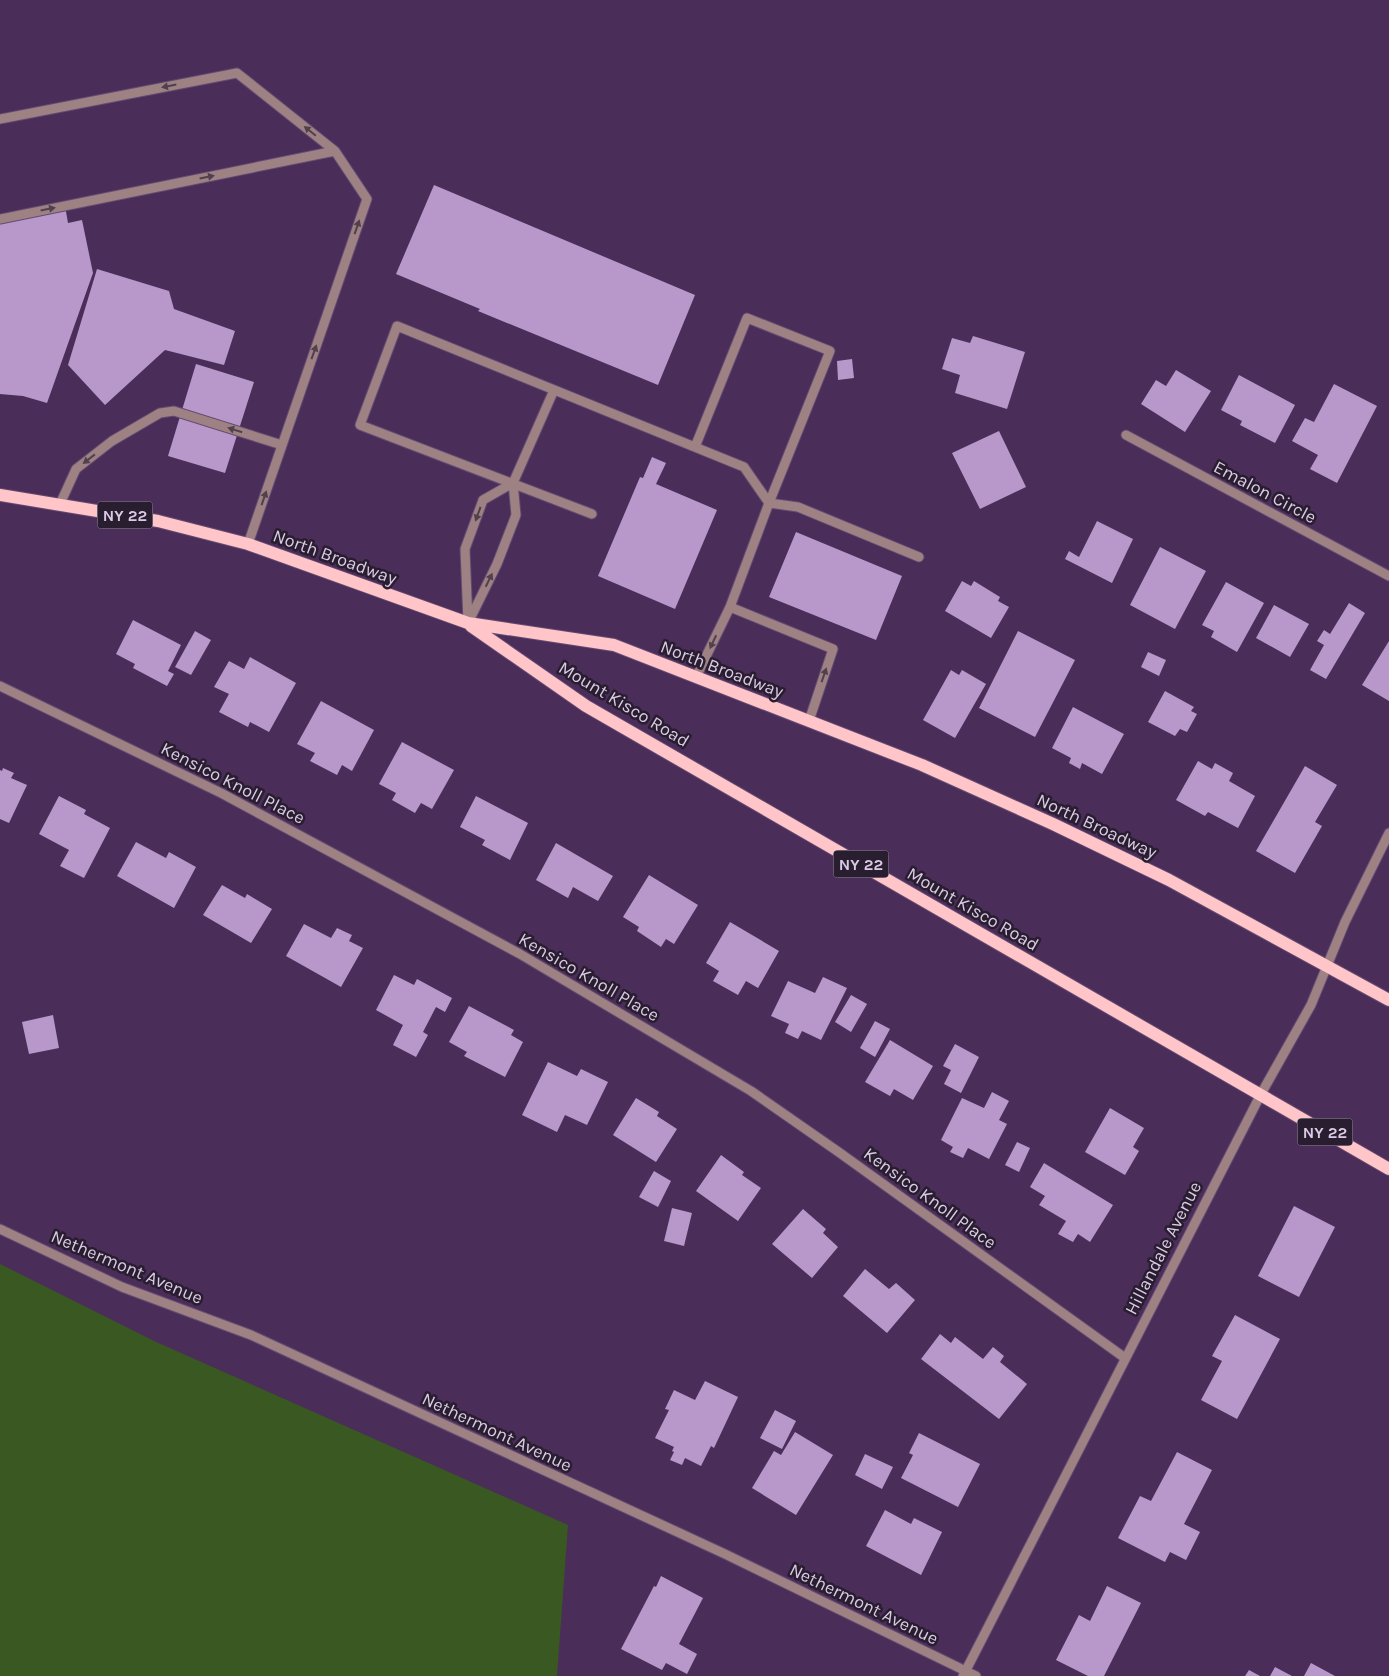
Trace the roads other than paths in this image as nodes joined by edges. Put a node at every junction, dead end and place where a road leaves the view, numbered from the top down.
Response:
1 (0, 119) edge
2 (335, 151) junction
3 (0, 219) edge
4 (554, 390) junction
5 (1126, 436) dead end
6 (282, 445) junction
7 (695, 448) junction
8 (513, 483) junction
9 (0, 495) edge
10 (769, 503) junction
11 (60, 504) junction
12 (592, 514) dead end
13 (248, 544) junction
14 (919, 557) dead end
15 (1389, 576) edge
16 (730, 607) junction
17 (468, 624) junction
18 (696, 677) junction
19 (0, 686) edge
20 (809, 721) junction
21 (1389, 833) edge
22 (1328, 967) junction
23 (1389, 1000) edge
24 (1261, 1094) junction
25 (1389, 1169) edge
26 (0, 1229) edge
27 (1125, 1358) junction
28 (964, 1674) edge
29 (976, 1676) edge

2 -> 1 street
3 -> 2 street
6 -> 2 street
4 - 7 street
4 - 8 street
4 - 8 street
5 - 15 street, Emalon Circle
6 -> 11 street
13 -> 6 street
7 - 10 street
7 - 10 street
8 - 12 street
17 -> 8 street
8 -> 17 street
9 - 11 main road, North Broadway / NY 22
10 - 14 street
10 - 16 street
11 - 13 main road, North Broadway / NY 22
13 - 17 main road, North Broadway / NY 22
16 -> 18 street
20 -> 16 street
17 - 18 main road, North Broadway
17 - 24 main road, Mount Kisco Road / NY 22
18 - 20 main road, North Broadway
19 - 27 street, Kensico Knoll Place
20 - 22 main road, North Broadway
21 - 22 street, Hillandale Avenue
22 - 23 main road, North Broadway
22 - 24 street, Hillandale Avenue
24 - 25 main road, Mount Kisco Road / NY 22
24 - 27 street, Hillandale Avenue
26 - 28 street, Nethermont Avenue
27 - 28 street, Hillandale Avenue
28 - 29 street, Nethermont Avenue

